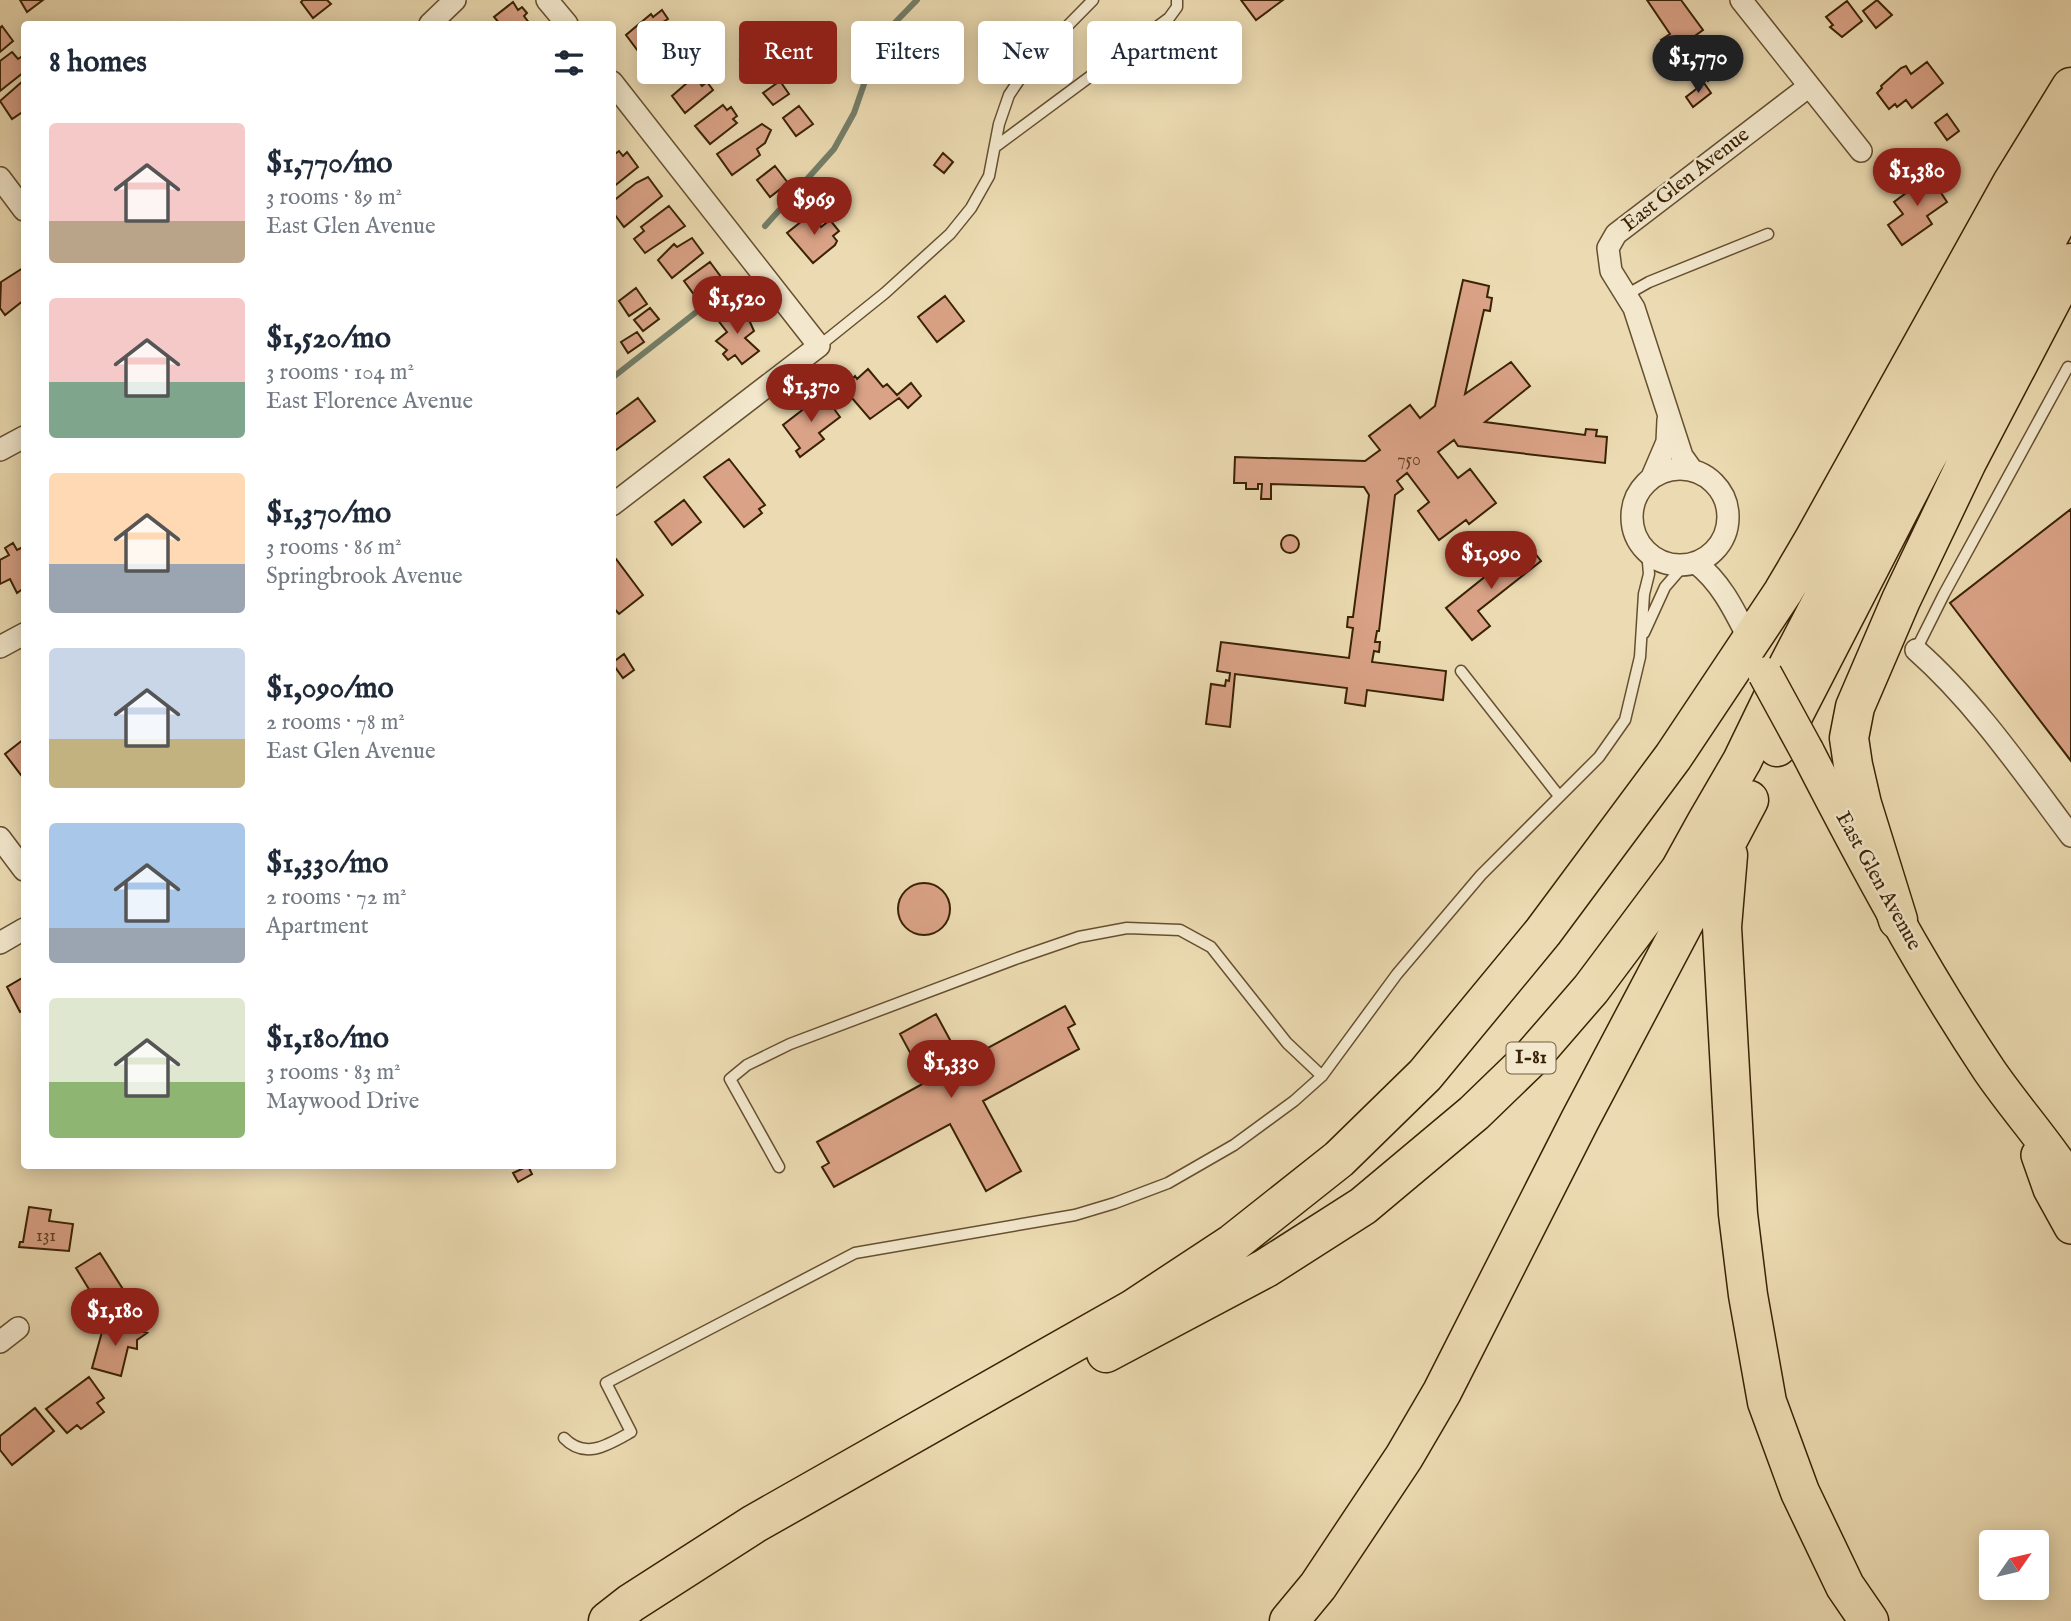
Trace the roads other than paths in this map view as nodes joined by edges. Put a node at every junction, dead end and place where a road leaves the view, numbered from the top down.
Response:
1 (455, 0) edge
2 (547, 0) edge
3 (1093, 0) edge
4 (1177, 0) edge
5 (1741, 0) edge
6 (433, 21) edge
7 (564, 21) edge
8 (616, 87) edge
9 (1808, 87) junction
10 (2071, 88) edge
11 (2071, 142) edge
12 (995, 147) junction
13 (1861, 151) dead end
14 (0, 178) edge
15 (2071, 196) edge
16 (21, 206) edge
17 (1768, 234) dead end
18 (2071, 263) edge
19 (1626, 295) junction
20 (819, 346) junction
21 (2068, 367) dead end
22 (1668, 411) junction
23 (21, 439) edge
24 (0, 450) edge
25 (1692, 470) junction
26 (1652, 477) junction
27 (616, 502) edge
28 (1717, 547) junction
29 (1647, 551) junction
30 (1690, 564) junction
31 (1726, 594) junction
32 (21, 636) edge
33 (1640, 642) junction
34 (0, 647) edge
35 (1916, 650) joint
36 (1757, 657) junction
37 (1461, 671) dead end
38 (1559, 796) junction
39 (1737, 822) junction
40 (2071, 836) edge
41 (0, 838) edge
42 (21, 866) edge
43 (1898, 920) junction
44 (21, 931) edge
45 (0, 943) edge
46 (1322, 1076) junction
47 (2026, 1120) junction
48 (779, 1167) dead end
49 (2065, 1167) edge
50 (2071, 1227) edge
51 (18, 1328) dead end
52 (0, 1342) edge
53 (564, 1438) dead end
54 (608, 1621) edge
55 (631, 1621) edge
56 (1289, 1621) edge
57 (1869, 1621) edge

1 - 6 street
2 - 7 street
3 - 12 lane
4 - 12 lane
5 - 9 street
8 - 20 street
9 - 13 street
9 - 19 street, East Glen Avenue
10 - 36 highway
11 - 55 highway, I-81
12 - 20 lane
14 - 16 street
15 - 39 highway
17 - 19 lane
18 - 43 highway
19 - 22 street, East Glen Avenue
20 - 27 street
21 - 35 lane
22 - 25 street, East Glen Avenue
22 - 26 street, East Glen Avenue
23 - 24 street
25 - 26 street
25 - 28 street, East Glen Avenue
26 - 29 street, East Glen Avenue
28 - 30 street
28 - 31 street, East Glen Avenue
29 - 30 street, East Glen Avenue
29 - 33 lane
30 - 31 street, East Glen Avenue
30 - 33 lane
31 - 36 street, East Glen Avenue
32 - 34 street
33 - 38 lane
35 - 40 street
36 - 43 main road, East Glen Avenue, bridge
36 - 54 highway
37 - 38 lane
38 - 46 lane
39 - 56 highway
39 - 57 highway
41 - 42 street
43 - 47 main road, East Glen Avenue
44 - 45 street
46 - 48 lane
46 - 53 lane
47 - 49 main road, East Glen Avenue
47 - 50 main road
51 - 52 street

